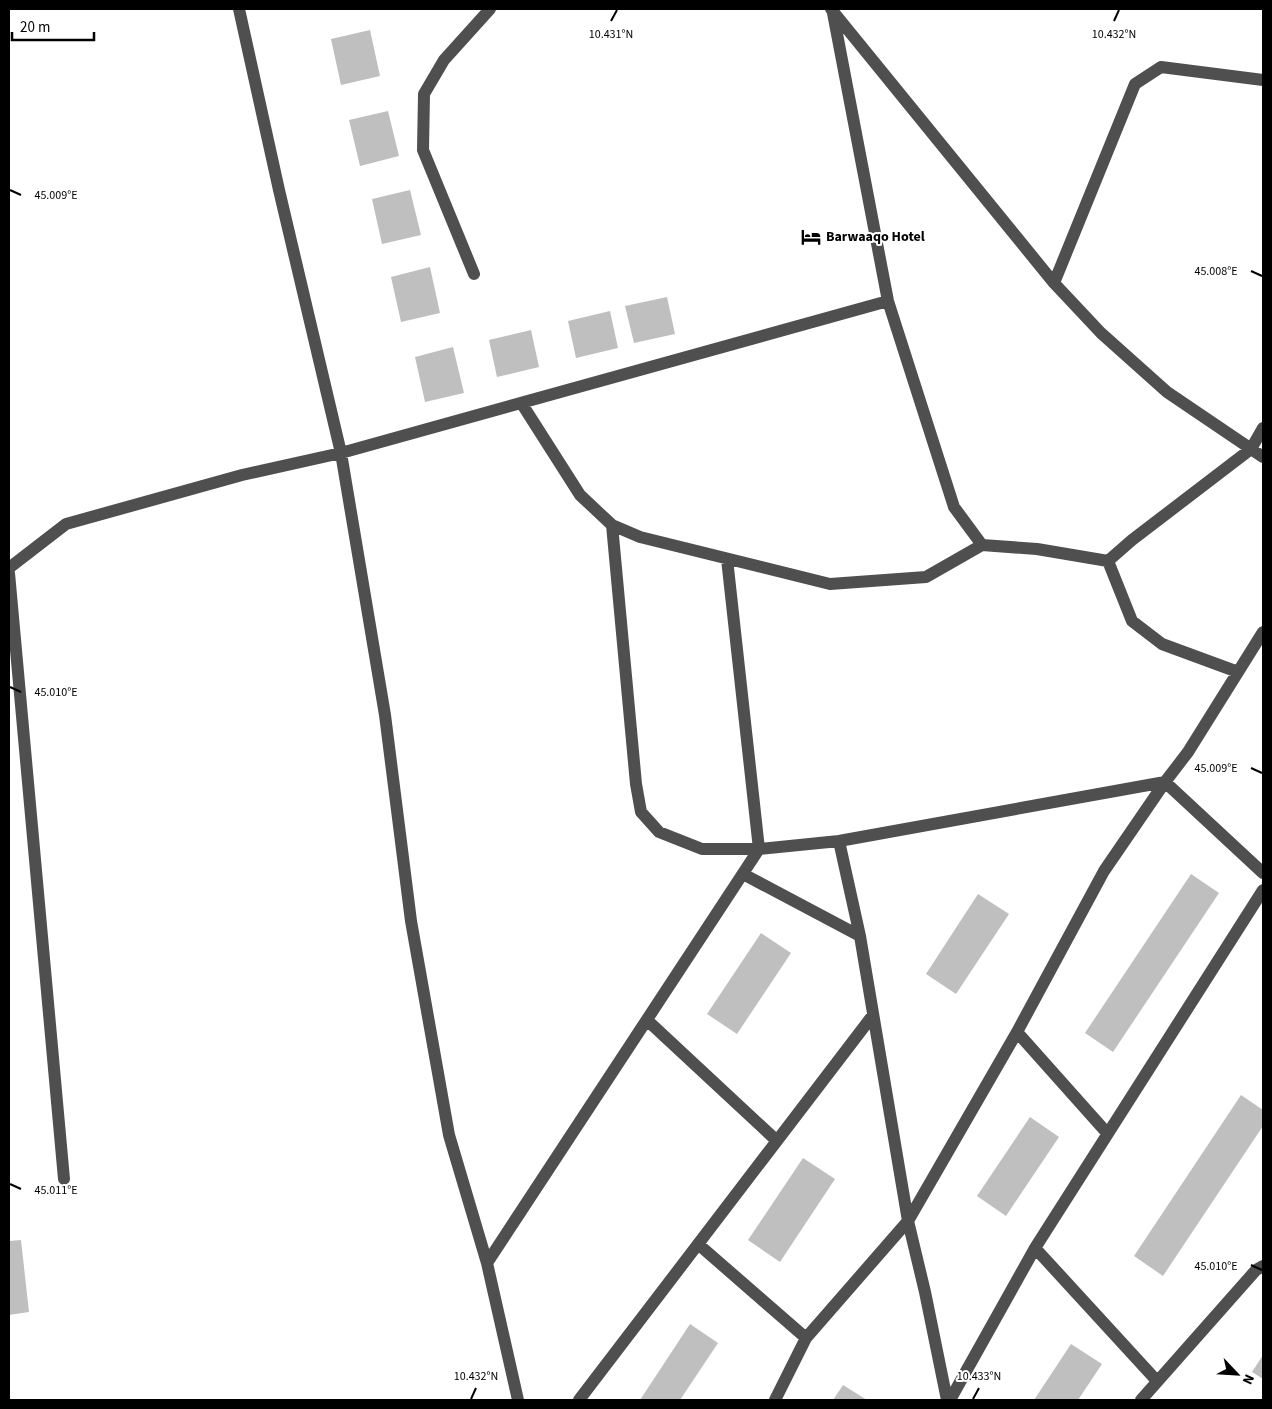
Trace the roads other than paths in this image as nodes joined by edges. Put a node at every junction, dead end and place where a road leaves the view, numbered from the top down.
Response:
1 (239, 9) edge
2 (490, 9) edge
3 (831, 9) edge
4 (1263, 80) edge
5 (474, 274) dead end
6 (1054, 283) junction
7 (888, 301) junction
8 (522, 404) junction
9 (1263, 428) edge
10 (1251, 449) junction
11 (342, 454) junction
12 (1263, 457) edge
13 (612, 525) junction
14 (982, 545) junction
15 (727, 559) junction
16 (1108, 561) junction
17 (9, 568) edge
18 (9, 573) edge
19 (1263, 632) edge
20 (1238, 672) junction
21 (1165, 782) junction
22 (839, 841) junction
23 (759, 849) junction
24 (1263, 873) edge
25 (743, 874) junction
26 (1263, 890) edge
27 (860, 936) junction
28 (873, 1015) junction
29 (647, 1020) junction
30 (1017, 1032) junction
31 (1107, 1133) junction
32 (777, 1141) junction
33 (64, 1179) dead end
34 (908, 1221) junction
35 (698, 1244) junction
36 (1035, 1248) junction
37 (487, 1263) junction
38 (1263, 1266) edge
39 (806, 1338) junction
40 (1157, 1381) junction
41 (518, 1400) edge
42 (579, 1400) edge
43 (775, 1400) edge
44 (948, 1400) edge
45 (1141, 1400) edge

1 - 11 street
2 - 5 street
3 - 6 street
3 - 7 street
4 - 6 street
6 - 10 street
7 - 8 street
7 - 14 street
8 - 11 street
8 - 13 street
9 - 10 street
10 - 12 street
10 - 16 street
11 - 17 street
11 - 37 street
13 - 15 street
13 - 23 street
14 - 15 street
14 - 16 street
15 - 23 street
16 - 20 street
18 - 33 street
19 - 20 street
20 - 21 street
21 - 22 street
21 - 24 street
21 - 30 street
22 - 23 street
22 - 27 street
23 - 25 street
25 - 27 street
25 - 29 street
26 - 31 street
27 - 28 street
28 - 32 street
28 - 34 street
29 - 32 street
29 - 37 street
30 - 31 street
30 - 34 street
31 - 36 street
32 - 35 street
34 - 39 street
34 - 44 street
35 - 39 street
35 - 42 street
36 - 40 street
36 - 44 street
37 - 41 street
38 - 40 street
39 - 43 street
40 - 45 street

